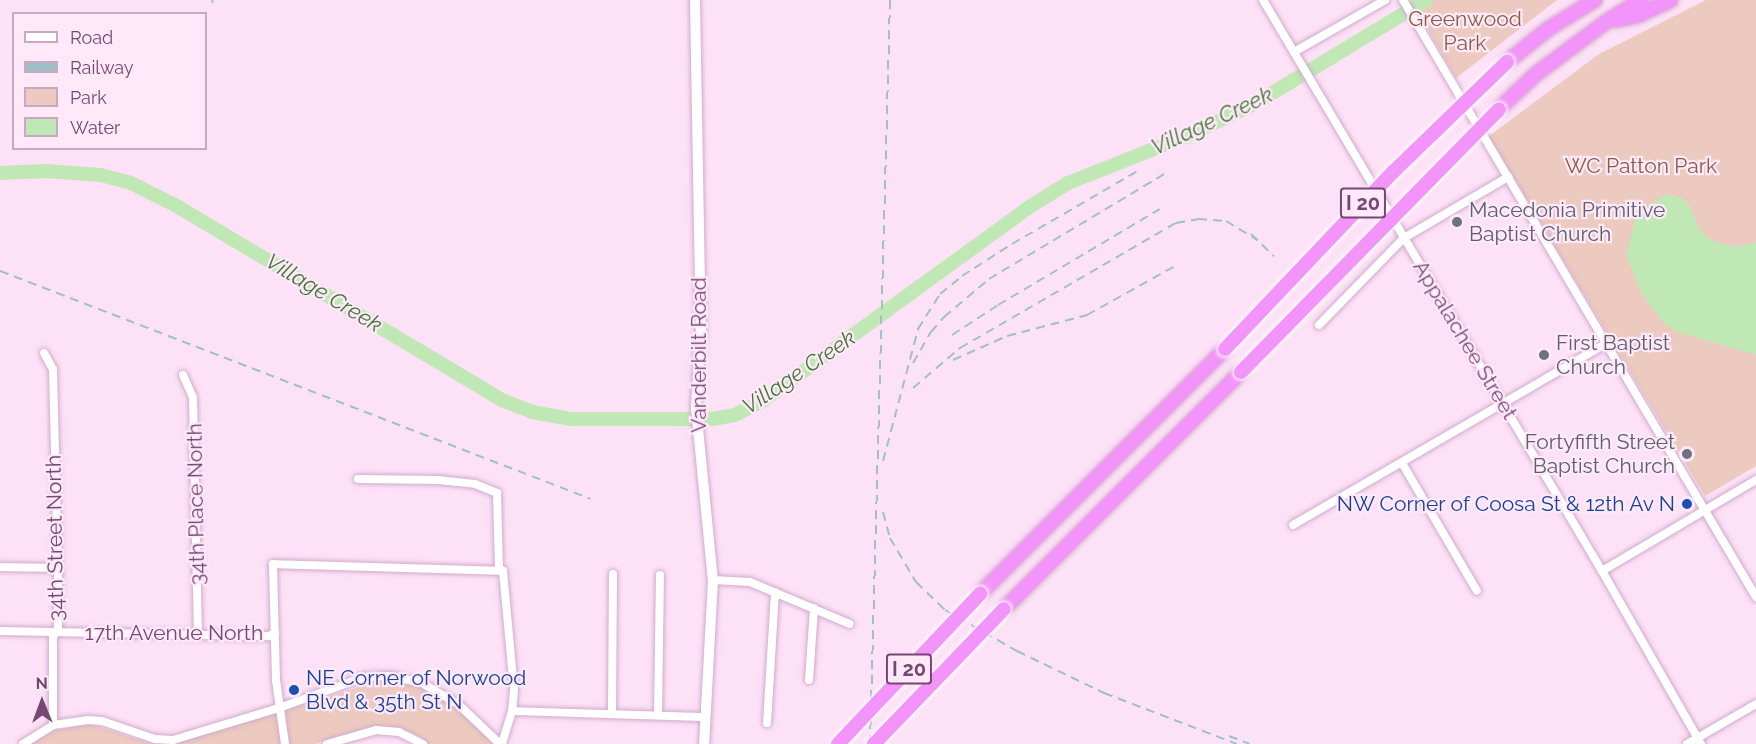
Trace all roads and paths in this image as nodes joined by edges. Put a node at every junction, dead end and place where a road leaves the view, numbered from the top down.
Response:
1 (695, 0) edge
2 (1263, 0) edge
3 (1385, 0) edge
4 (1403, 0) edge
5 (1590, 0) edge
6 (1595, 0) edge
7 (1641, 0) edge
8 (1671, 0) edge
9 (1572, 14) junction
10 (1603, 24) junction
11 (1295, 54) junction
12 (1508, 177) junction
13 (1404, 238) junction
14 (1319, 325) dead end
15 (1607, 343) junction
16 (44, 353) dead end
17 (183, 375) dead end
18 (1503, 405) junction
19 (1402, 463) junction
20 (358, 479) dead end
21 (1756, 480) edge
22 (1705, 510) junction
23 (1293, 525) dead end
24 (0, 567) edge
25 (58, 568) junction
26 (1602, 571) junction
27 (503, 572) junction
28 (613, 574) dead end
29 (660, 575) dead end
30 (713, 580) junction
31 (1477, 591) dead end
32 (775, 592) junction
33 (1756, 597) edge
34 (814, 608) junction
35 (850, 624) dead end
36 (0, 631) edge
37 (56, 632) junction
38 (275, 633) junction
39 (198, 635) junction
40 (809, 680) dead end
41 (1756, 704) edge
42 (279, 708) junction
43 (512, 711) junction
44 (612, 714) junction
45 (658, 715) junction
46 (705, 717) junction
47 (768, 723) dead end
48 (53, 725) junction
49 (1700, 741) edge
50 (23, 744) edge
51 (285, 744) edge
52 (327, 744) edge
53 (423, 744) edge
54 (501, 744) edge
55 (704, 744) edge
56 (838, 744) edge
57 (874, 744) edge
58 (1687, 744) edge

1 - 30 street, Vanderbilt Road
2 - 11 street, Appalachee Street
3 - 11 street
4 - 12 street
5 - 9 highway
6 - 9 highway, I 20
7 - 10 highway, I 20
8 - 10 highway
9 - 56 highway, I 20, bridge
10 - 57 highway, I 20, bridge
11 - 13 street, Appalachee Street
12 - 13 street
12 - 15 street
13 - 14 street
13 - 18 street, Appalachee Street
15 - 18 street
15 - 22 street
16 - 25 street, 34th Street North
17 - 39 street, 34th Place North
18 - 19 street
18 - 26 street, Appalachee Street
19 - 23 street
19 - 31 street
20 - 27 street
21 - 22 street
22 - 26 street
22 - 33 street
24 - 25 street
25 - 37 street, 34th Street North
26 - 49 street, Appalachee Street
27 - 38 street
27 - 43 street
28 - 44 street
29 - 45 street
30 - 32 street
30 - 46 street, Vanderbilt Road
32 - 34 street
32 - 47 street
34 - 35 street
34 - 40 street
36 - 37 street, 17th Avenue North
37 - 39 street, 17th Avenue North
37 - 48 street, 34th Street North
38 - 39 street, 17th Avenue North
38 - 42 street
41 - 49 street
42 - 48 street
42 - 51 street
42 - 54 street
43 - 44 street
43 - 54 street
44 - 45 street
45 - 46 street
46 - 55 street, Vanderbilt Road
48 - 50 street
49 - 58 street
52 - 53 street

